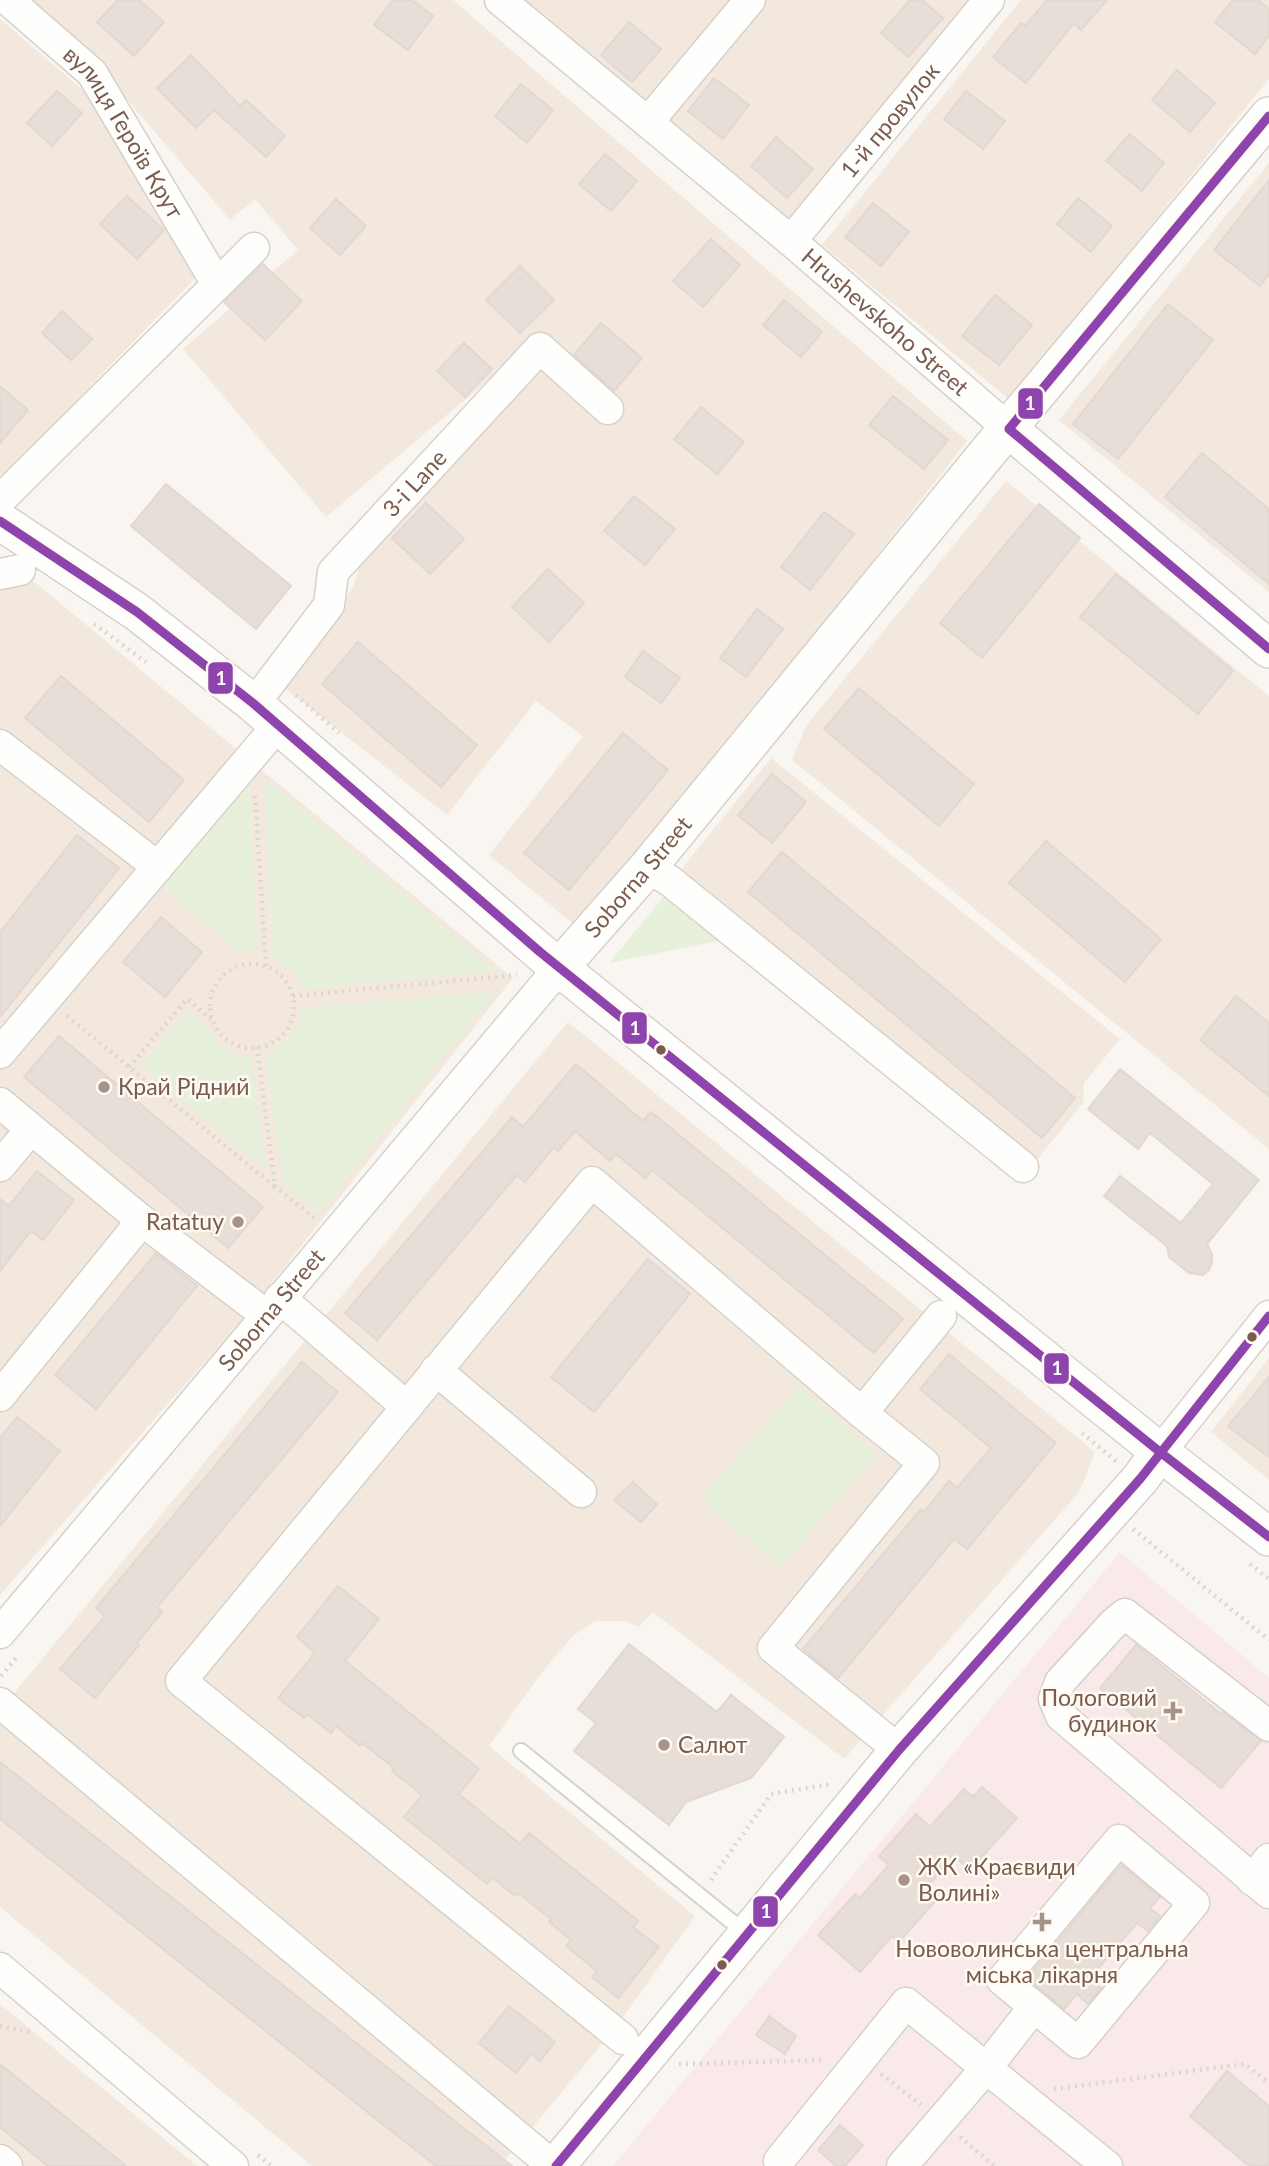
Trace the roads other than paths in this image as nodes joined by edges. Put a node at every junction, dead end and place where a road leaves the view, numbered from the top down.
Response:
1 (8, 0) edge
2 (500, 0) edge
3 (750, 0) edge
4 (989, 0) edge
5 (1269, 116) edge
6 (648, 122) junction
7 (791, 241) junction
8 (254, 248) dead end
9 (217, 284) junction
10 (608, 410) dead end
11 (1009, 429) junction
12 (0, 500) edge
13 (0, 521) edge
14 (1269, 649) edge
15 (266, 714) junction
16 (0, 746) edge
17 (158, 867) junction
18 (648, 867) junction
19 (545, 972) junction
20 (0, 1053) edge
21 (0, 1103) edge
22 (31, 1129) junction
23 (0, 1166) edge
24 (1023, 1167) dead end
25 (140, 1219) junction
26 (273, 1306) junction
27 (941, 1316) dead end
28 (1269, 1316) edge
29 (436, 1370) junction
30 (0, 1396) edge
31 (407, 1407) junction
32 (862, 1413) junction
33 (1160, 1452) junction
34 (581, 1492) dead end
35 (1269, 1537) edge
36 (0, 1633) edge
37 (0, 1703) edge
38 (1269, 1726) edge
39 (899, 1750) junction
40 (521, 1751) dead end
41 (1263, 1877) edge
42 (748, 1935) junction
43 (0, 1968) edge
44 (1034, 2007) junction
45 (622, 2039) dead end
46 (987, 2067) junction
47 (0, 2160) edge
48 (779, 2161) dead end
49 (7, 2166) edge
50 (233, 2166) edge
51 (554, 2166) edge
52 (902, 2166) edge
53 (1107, 2166) edge

1 - 9 street, вулиця Героїв Крут
2 - 6 street, Hrushevskoho Street
3 - 6 street
4 - 7 street, 1-й провулок
5 - 11 street, Soborna Street
6 - 7 street, Hrushevskoho Street
7 - 11 street, Hrushevskoho Street
8 - 9 street
9 - 12 street
10 - 15 street, 3-i Lane
11 - 14 street, Hrushevskoho Street
11 - 18 street, Soborna Street
13 - 15 street
15 - 17 street
15 - 19 street
16 - 17 street
17 - 20 street
18 - 19 street, Soborna Street
18 - 24 street
19 - 26 street, Soborna Street
19 - 33 street
21 - 22 street
22 - 23 street
22 - 25 street
25 - 26 street
25 - 30 street
26 - 31 street
26 - 36 street, Soborna Street
27 - 32 street
28 - 33 street
29 - 31 street
29 - 32 street
29 - 34 street
31 - 45 street
32 - 39 street
33 - 35 street
33 - 39 street
37 - 51 street
38 - 41 street
39 - 42 street
40 - 42 lane
42 - 51 street
43 - 50 street
44 - 44 street
44 - 46 street
46 - 48 street
46 - 52 street
46 - 53 street
47 - 49 street

